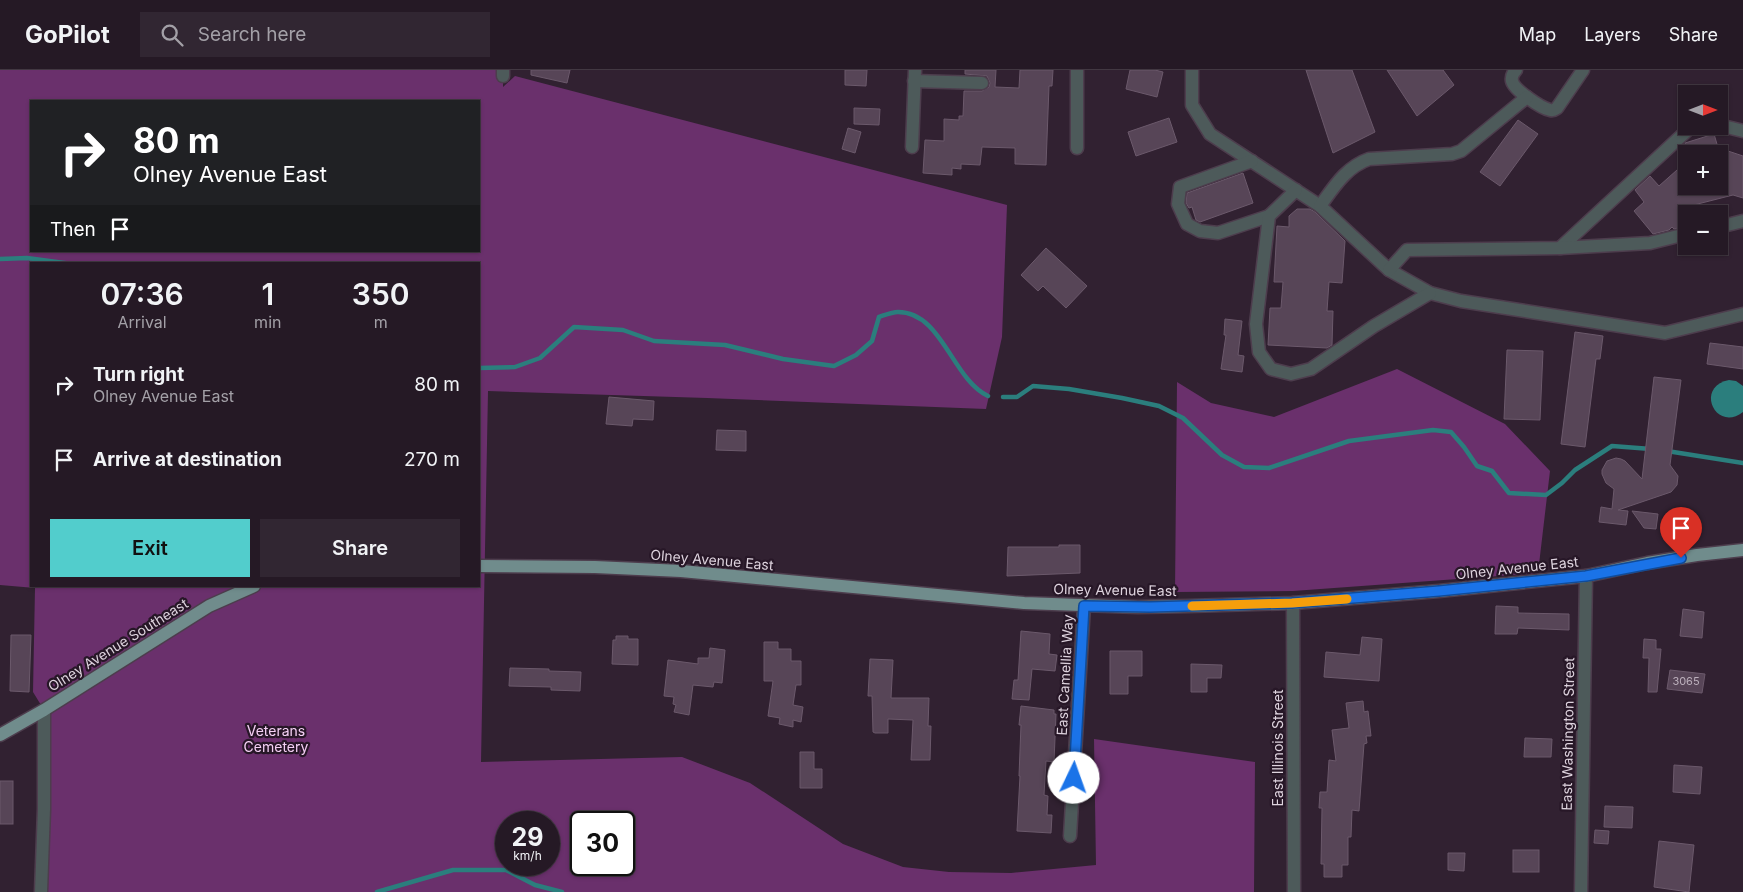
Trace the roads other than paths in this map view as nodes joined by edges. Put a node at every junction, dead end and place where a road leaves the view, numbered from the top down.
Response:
1 (1078, 70) edge
2 (1192, 70) edge
3 (1516, 70) edge
4 (1583, 70) edge
5 (915, 76) edge
6 (982, 83) dead end
7 (1527, 97) junction
8 (1728, 128) edge
9 (1743, 131) edge
10 (1682, 135) edge
11 (912, 147) dead end
12 (1077, 148) dead end
13 (1252, 161) junction
14 (1296, 190) junction
15 (1320, 206) junction
16 (1269, 216) junction
17 (1743, 221) edge
18 (1728, 225) edge
19 (1678, 236) edge
20 (1560, 248) junction
21 (1389, 270) junction
22 (1430, 293) junction
23 (1743, 314) edge
24 (1743, 550) edge
25 (482, 566) edge
26 (1586, 576) junction
27 (252, 587) edge
28 (1292, 603) junction
29 (1084, 606) junction
30 (44, 710) junction
31 (0, 735) edge
32 (1070, 836) dead end
33 (41, 892) edge
34 (1294, 892) edge
35 (1581, 892) edge

1 - 12 street
2 - 13 street
3 - 7 street
4 - 7 street
5 - 6 street
5 - 11 street
7 - 15 street
8 - 9 street
10 - 20 street
13 - 14 street
13 - 16 street
14 - 15 street
14 - 16 street
15 - 21 street
16 - 22 street
17 - 18 street
19 - 20 street
20 - 21 street
21 - 22 street
22 - 23 street
24 - 26 main road, Olney Avenue East
25 - 29 main road, Olney Avenue East
26 - 28 main road, Olney Avenue East
26 - 35 street, East Washington Street
27 - 30 main road, Olney Avenue Southeast
28 - 29 main road, Olney Avenue East
28 - 34 street, East Illinois Street
29 - 32 street, East Camellia Way
30 - 31 main road, Olney Avenue Southeast
30 - 33 street

